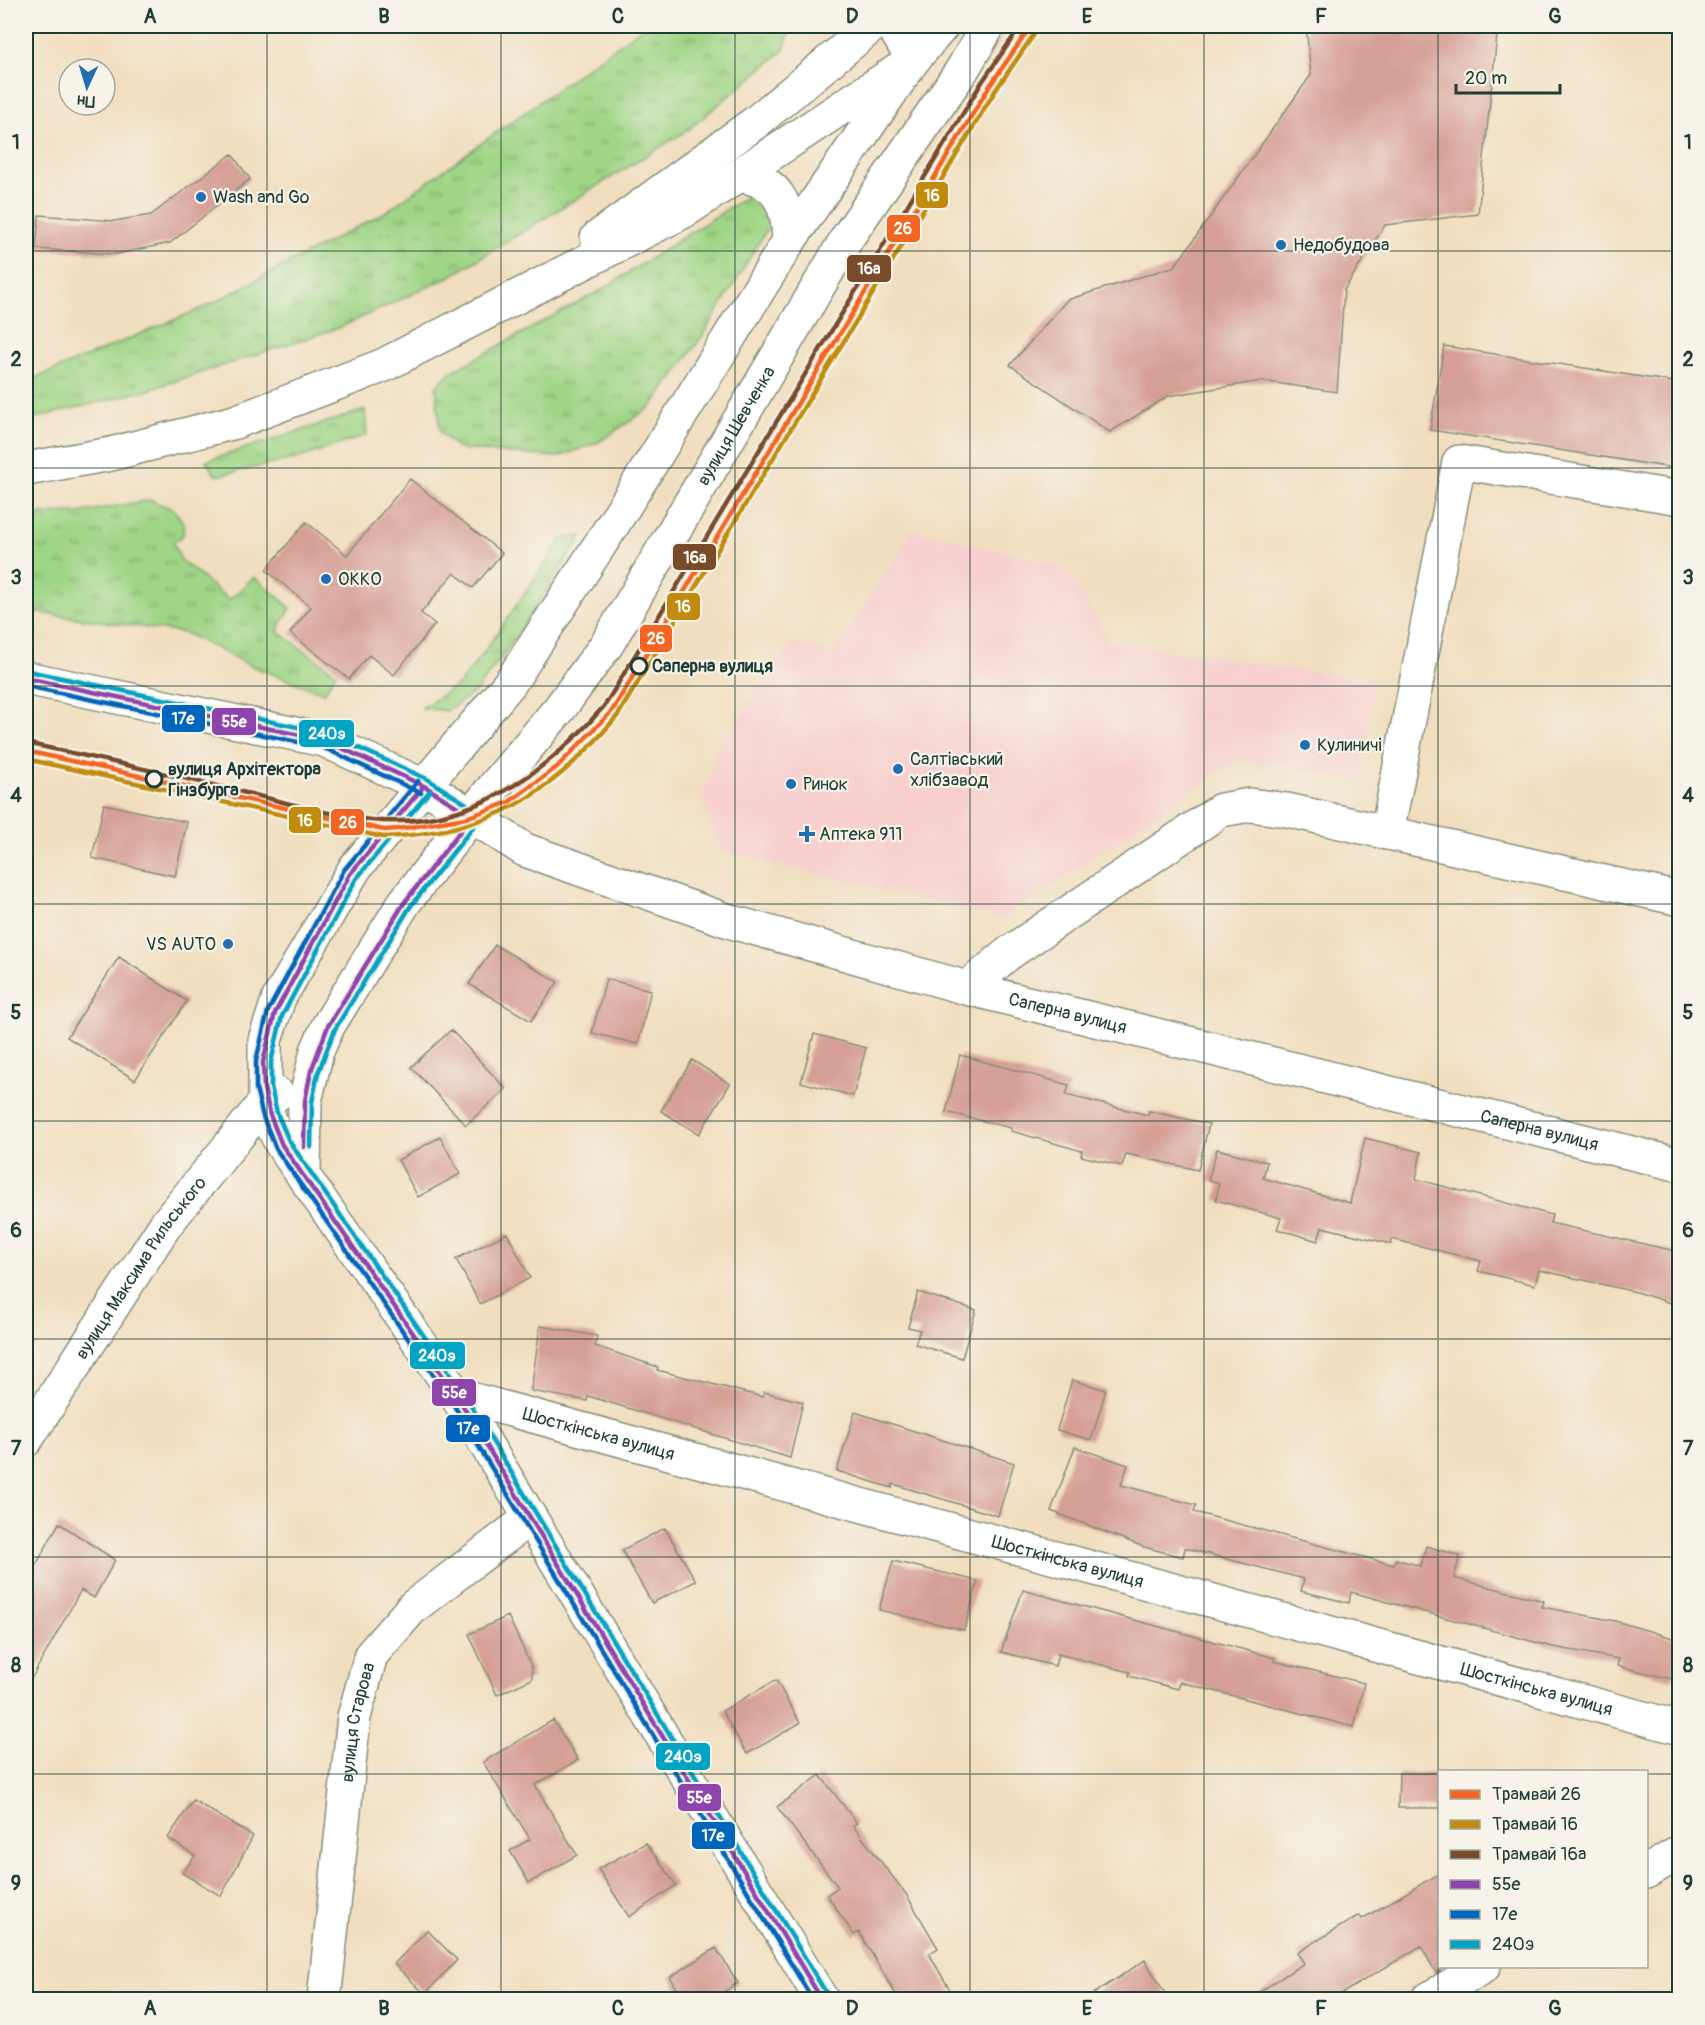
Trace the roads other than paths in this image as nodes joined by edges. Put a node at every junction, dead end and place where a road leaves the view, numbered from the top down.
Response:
1 (872, 26) edge
2 (893, 26) edge
3 (942, 26) edge
4 (955, 26) edge
5 (988, 26) edge
6 (913, 60) junction
7 (741, 176) junction
8 (847, 238) junction
9 (789, 241) junction
10 (508, 303) junction
11 (26, 469) edge
12 (1680, 498) edge
13 (26, 678) edge
14 (423, 786) junction
15 (472, 816) junction
16 (1387, 833) junction
17 (1680, 899) edge
18 (967, 988) junction
19 (311, 1071) junction
20 (265, 1102) junction
21 (1680, 1165) edge
22 (304, 1177) junction
23 (456, 1395) junction
24 (26, 1440) edge
25 (530, 1518) junction
26 (1680, 1728) edge
27 (1680, 1852) edge
28 (1648, 1871) edge
29 (1481, 1968) edge
30 (324, 2000) edge
31 (822, 2000) edge
32 (1427, 2000) edge

1 - 10 main road
2 - 6 main road
3 - 6 main road
4 - 6 main road
5 - 8 main road, вулиця Шевченка
6 - 7 main road
6 - 8 main road
6 - 9 main road
7 - 9 main road
7 - 10 main road
8 - 15 main road, вулиця Шевченка
9 - 14 main road
10 - 11 main road
12 - 16 main road
13 - 14 main road, Саперна вулиця
14 - 15 main road, Саперна вулиця
14 - 20 main road
15 - 18 main road, Саперна вулиця
15 - 19 main road
16 - 17 main road
16 - 18 main road
18 - 21 main road, Саперна вулиця
19 - 20 main road, вулиця Максима Рильського
19 - 22 main road
20 - 22 main road
20 - 24 main road, вулиця Максима Рильського
22 - 23 main road
23 - 25 main road
23 - 26 main road, Шосткінська вулиця
25 - 30 main road, вулиця Старова
25 - 31 main road
27 - 28 main road
29 - 32 main road

